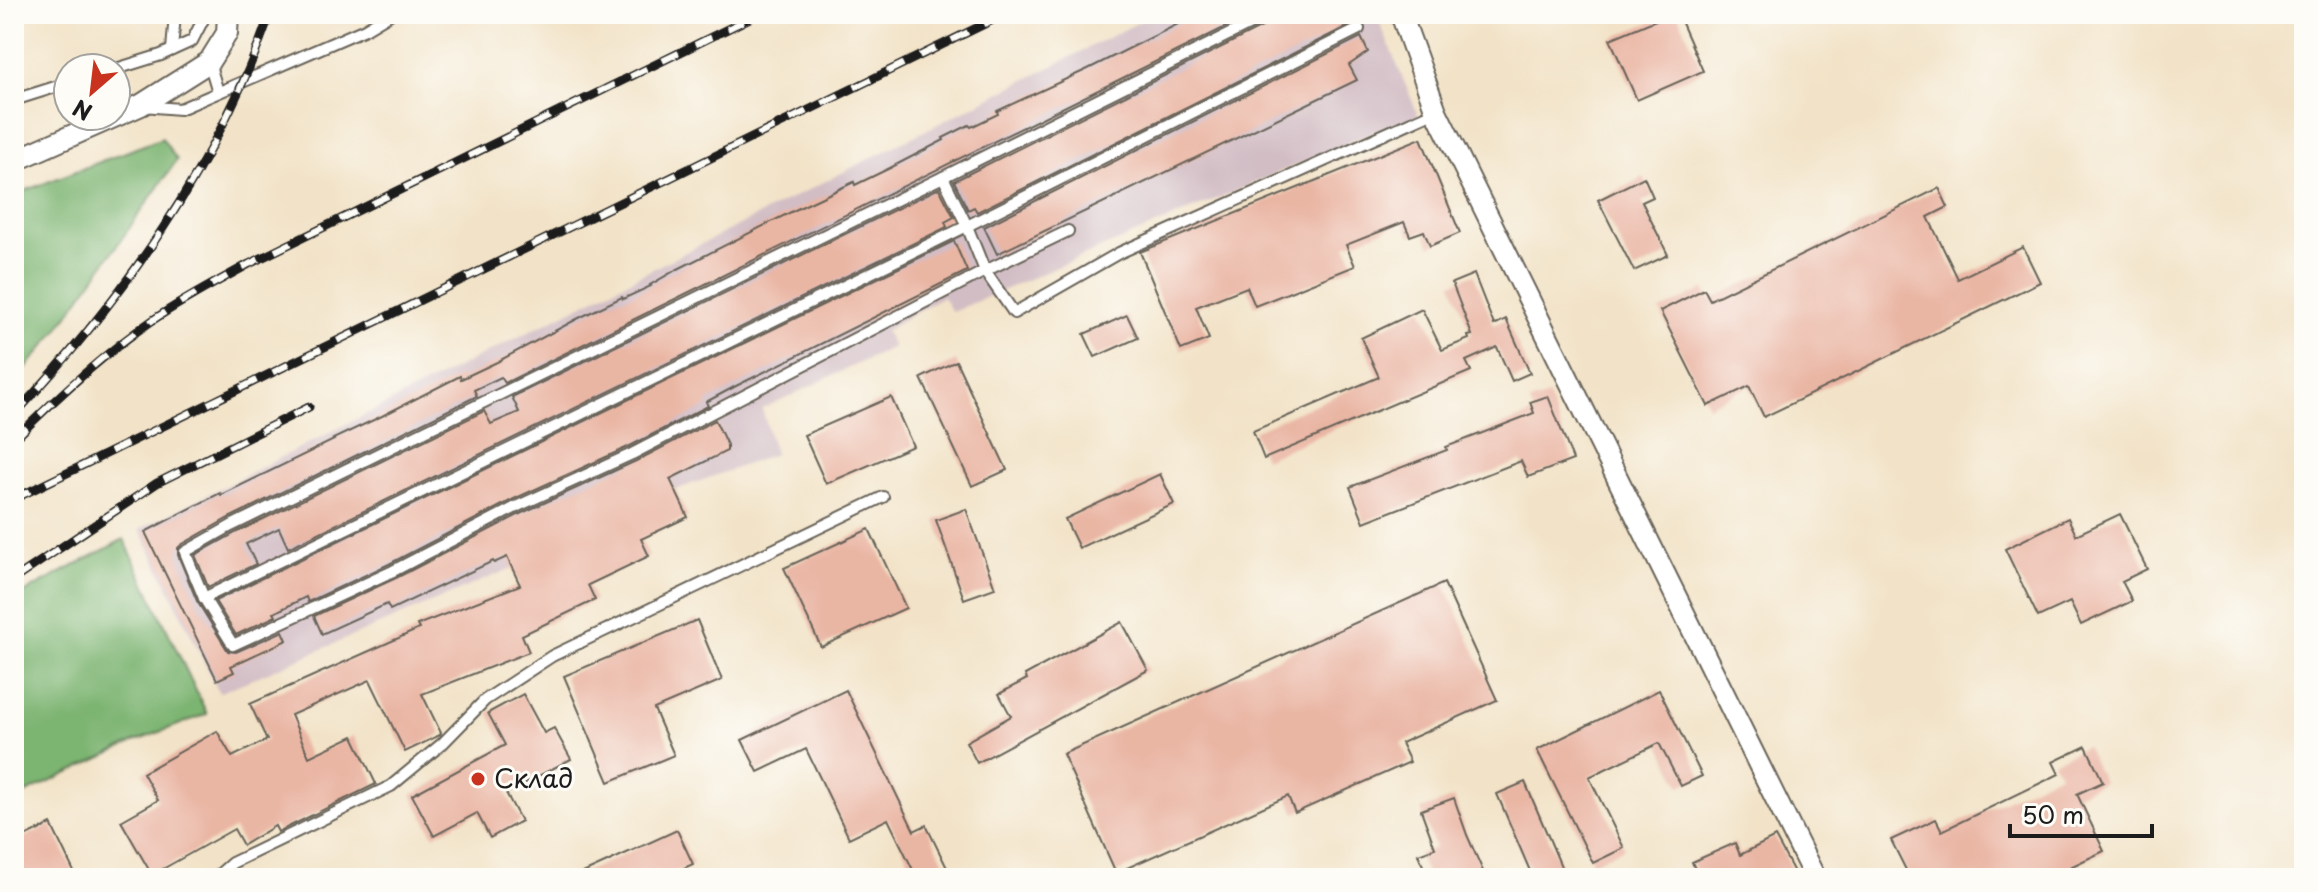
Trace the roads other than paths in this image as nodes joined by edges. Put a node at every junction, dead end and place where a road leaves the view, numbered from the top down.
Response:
1 (175, 14) edge
2 (206, 14) edge
3 (228, 14) edge
4 (390, 14) edge
5 (1270, 14) edge
6 (1401, 14) edge
7 (1359, 29) dead end
8 (172, 50) junction
9 (209, 62) junction
10 (132, 64) edge
11 (52, 88) edge
12 (218, 92) junction
13 (14, 100) edge
14 (141, 105) junction
15 (1436, 111) junction
16 (14, 161) edge
17 (943, 177) junction
18 (967, 226) junction
19 (1068, 231) dead end
20 (985, 271) junction
21 (883, 497) dead end
22 (204, 598) junction
23 (215, 878) edge
24 (1815, 878) edge

1 - 8 lane
2 - 8 lane
3 - 9 street
4 - 12 lane
5 - 17 lane
6 - 15 street
7 - 18 lane
8 - 10 lane
9 - 12 lane
9 - 14 street
11 - 13 lane
12 - 14 lane
14 - 16 street
15 - 20 lane
15 - 24 street
17 - 18 lane
17 - 22 lane
18 - 20 lane
18 - 22 lane
19 - 20 lane
20 - 22 lane
21 - 23 lane

